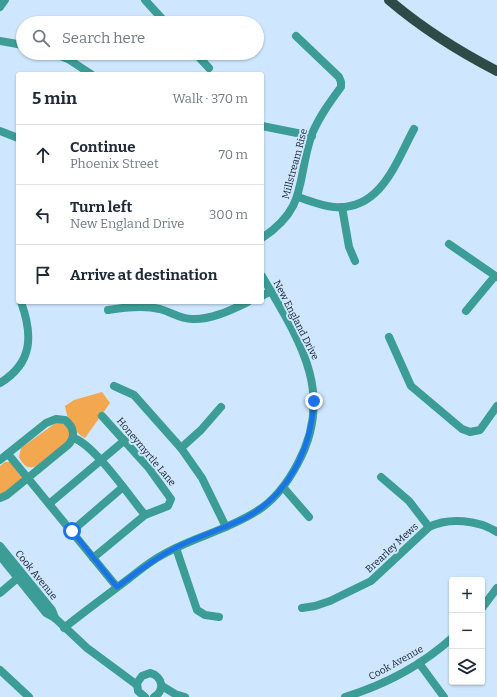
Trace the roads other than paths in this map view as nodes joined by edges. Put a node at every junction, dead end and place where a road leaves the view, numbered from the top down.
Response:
1 (5, 0) edge
2 (145, 0) edge
3 (390, 0) edge
4 (399, 0) edge
5 (0, 7) edge
6 (160, 16) edge
7 (296, 36) dead end
8 (2, 43) edge
9 (16, 44) edge
10 (70, 60) edge
11 (202, 60) edge
12 (497, 65) edge
13 (209, 68) dead end
14 (88, 72) edge
15 (497, 72) edge
16 (264, 126) edge
17 (414, 129) dead end
18 (0, 130) edge
19 (312, 136) junction
20 (16, 137) edge
21 (298, 197) junction
22 (342, 208) junction
23 (264, 236) edge
24 (449, 244) dead end
25 (354, 261) dead end
26 (496, 276) edge
27 (264, 279) edge
28 (271, 291) junction
29 (264, 295) edge
30 (22, 304) edge
31 (243, 304) edge
32 (163, 306) edge
33 (108, 310) dead end
34 (466, 311) dead end
35 (389, 337) dead end
36 (0, 383) edge
37 (114, 386) dead end
38 (497, 406) edge
39 (221, 407) dead end
40 (102, 416) dead end
41 (73, 438) junction
42 (125, 440) junction
43 (181, 448) junction
44 (8, 454) junction
45 (0, 460) edge
46 (100, 460) junction
47 (381, 477) dead end
48 (28, 478) junction
49 (123, 487) junction
50 (283, 487) junction
51 (0, 498) edge
52 (49, 504) junction
53 (144, 516) junction
54 (309, 517) dead end
55 (226, 527) junction
56 (428, 527) junction
57 (72, 531) junction
58 (497, 532) edge
59 (0, 546) edge
60 (176, 548) junction
61 (0, 556) edge
62 (93, 558) junction
63 (20, 576) junction
64 (117, 587) junction
65 (497, 588) edge
66 (0, 593) edge
67 (497, 595) edge
68 (485, 604) edge
69 (302, 608) dead end
70 (483, 613) edge
71 (219, 617) dead end
72 (64, 628) junction
73 (449, 641) edge
74 (449, 646) edge
75 (421, 664) junction
76 (0, 670) edge
77 (117, 670) junction
78 (142, 676) junction
79 (162, 686) junction
80 (140, 693) edge
81 (155, 696) edge
82 (356, 696) edge
83 (29, 697) edge
84 (166, 697) edge
85 (185, 697) edge
86 (345, 697) edge
87 (444, 697) edge

1 - 5 street
2 - 6 street
3 - 15 main road
4 - 12 main road
7 - 19 street, Millstream Rise
8 - 9 street
10 - 14 street
11 - 13 street
16 - 19 street
17 - 22 street
18 - 20 street
19 - 21 street, Millstream Rise
21 - 22 street
21 - 23 street, Millstream Rise
22 - 25 street
24 - 26 street
26 - 34 street
27 - 28 street, New England Drive
28 - 29 street
28 - 50 street, New England Drive
30 - 36 street
31 - 32 street
32 - 33 street
35 - 38 street
37 - 43 street
39 - 43 street
40 - 42 street, Honeymyrtle Lane
41 - 44 street
41 - 46 street
41 - 48 street
42 - 46 street
42 - 53 street, Honeymyrtle Lane
43 - 55 street
44 - 45 street
44 - 48 street
46 - 49 street
46 - 52 street
47 - 56 street
48 - 51 street
48 - 52 street
49 - 53 street
49 - 57 street
50 - 54 street
50 - 55 street, New England Drive
52 - 57 street
53 - 62 street, Honeymyrtle Lane
55 - 60 street, New England Drive
56 - 58 street, Brearley Mews
56 - 69 street, Brearley Mews
57 - 62 street
59 - 63 street, Cook Avenue
60 - 64 street, New England Drive
60 - 71 street
61 - 63 street, Cook Avenue
62 - 64 street
63 - 66 street
63 - 72 street, Cook Avenue
64 - 72 street, New England Drive
65 - 68 street
67 - 70 street
72 - 77 street, Cook Avenue
73 - 75 street, Cook Avenue
74 - 75 street, Cook Avenue
75 - 82 street, Cook Avenue
75 - 87 street
76 - 83 street
77 - 78 street, Cook Avenue
77 - 80 street, Cook Avenue
78 - 79 street, Cook Avenue
78 - 80 street
79 - 81 street
79 - 85 street
81 - 84 street
82 - 86 street, Cook Avenue

